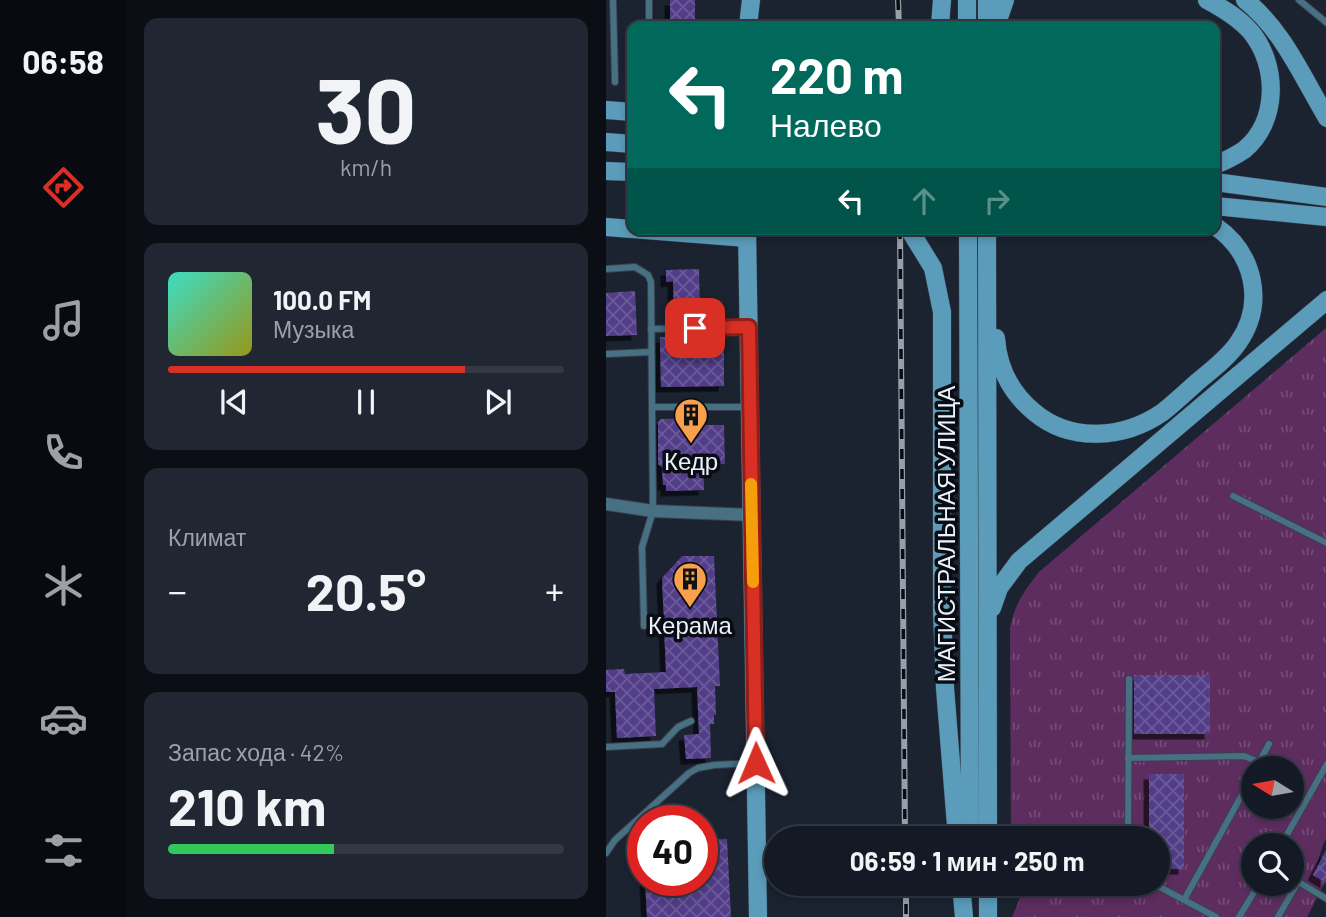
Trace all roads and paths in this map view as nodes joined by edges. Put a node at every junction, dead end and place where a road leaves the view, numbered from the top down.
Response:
1 (613, 0) edge
2 (649, 0) edge
3 (751, 0) edge
4 (942, 0) edge
5 (967, 0) edge
6 (987, 0) edge
7 (1005, 0) edge
8 (1207, 0) edge
9 (1245, 0) edge
10 (1299, 0) edge
11 (649, 21) edge
12 (749, 21) edge
13 (940, 21) edge
14 (967, 21) edge
15 (987, 21) edge
16 (998, 21) edge
17 (1326, 23) edge
18 (615, 82) dead end
19 (606, 110) edge
20 (627, 112) edge
21 (1326, 118) edge
22 (1220, 162) edge
23 (606, 171) edge
24 (627, 172) edge
25 (1220, 183) edge
26 (1326, 197) edge
27 (1220, 206) edge
28 (1326, 217) edge
29 (606, 227) edge
30 (627, 228) edge
31 (1220, 230) edge
32 (747, 235) edge
33 (913, 235) edge
34 (968, 235) edge
35 (987, 235) edge
36 (988, 235) edge
37 (606, 269) edge
38 (1326, 300) edge
39 (749, 327) junction
40 (651, 329) junction
41 (651, 352) junction
42 (606, 354) edge
43 (652, 407) junction
44 (750, 407) junction
45 (1233, 496) dead end
46 (606, 504) edge
47 (653, 512) junction
48 (752, 515) junction
49 (1326, 543) edge
50 (644, 626) dead end
51 (988, 628) junction
52 (1129, 679) dead end
53 (691, 721) dead end
54 (1269, 744) dead end
55 (606, 747) edge
56 (1241, 756) edge
57 (1262, 756) edge
58 (1128, 758) junction
59 (756, 763) junction
60 (1326, 764) edge
61 (1324, 774) edge
62 (1241, 796) edge
63 (956, 826) edge
64 (970, 826) edge
65 (988, 826) edge
66 (1128, 826) edge
67 (1288, 833) edge
68 (606, 853) edge
69 (1304, 886) edge
70 (1170, 893) edge
71 (962, 896) edge
72 (971, 896) edge
73 (988, 896) edge
74 (1252, 896) edge
75 (1288, 896) edge
76 (1326, 899) edge
77 (1184, 900) junction
78 (758, 917) edge
79 (964, 917) edge
80 (971, 917) edge
81 (988, 917) edge
82 (1216, 917) edge
83 (1240, 917) edge
84 (1279, 917) edge

1 - 18 lane
2 - 11 lane
3 - 12 main road
4 - 13 main road
5 - 14 main road
6 - 15 main road
7 - 16 main road
8 - 22 main road
9 - 21 main road
10 - 17 lane
19 - 20 main road
23 - 24 main road
25 - 26 main road
27 - 28 main road
29 - 30 main road
31 - 36 main road
32 - 39 main road
33 - 63 main road
34 - 64 main road, МАГИСТРАЛЬНАЯ УЛИЦА
35 - 51 main road, МАГИСТРАЛЬНАЯ УЛИЦА
37 - 40 lane
38 - 51 main road
39 - 40 lane
39 - 44 main road
40 - 41 lane
41 - 42 lane
41 - 43 lane
43 - 44 lane
43 - 47 lane
44 - 48 main road
45 - 49 lane
46 - 47 street
47 - 48 street
47 - 50 lane
48 - 59 main road
51 - 65 main road, МАГИСТРАЛЬНАЯ УЛИЦА
52 - 58 lane
53 - 55 lane
54 - 57 lane
56 - 58 lane
58 - 66 lane
59 - 68 lane
59 - 78 main road
60 - 61 lane
61 - 67 lane
62 - 77 lane
69 - 76 lane
70 - 77 lane
71 - 79 main road
72 - 80 main road
73 - 81 main road
74 - 83 lane
75 - 84 lane
77 - 82 lane

